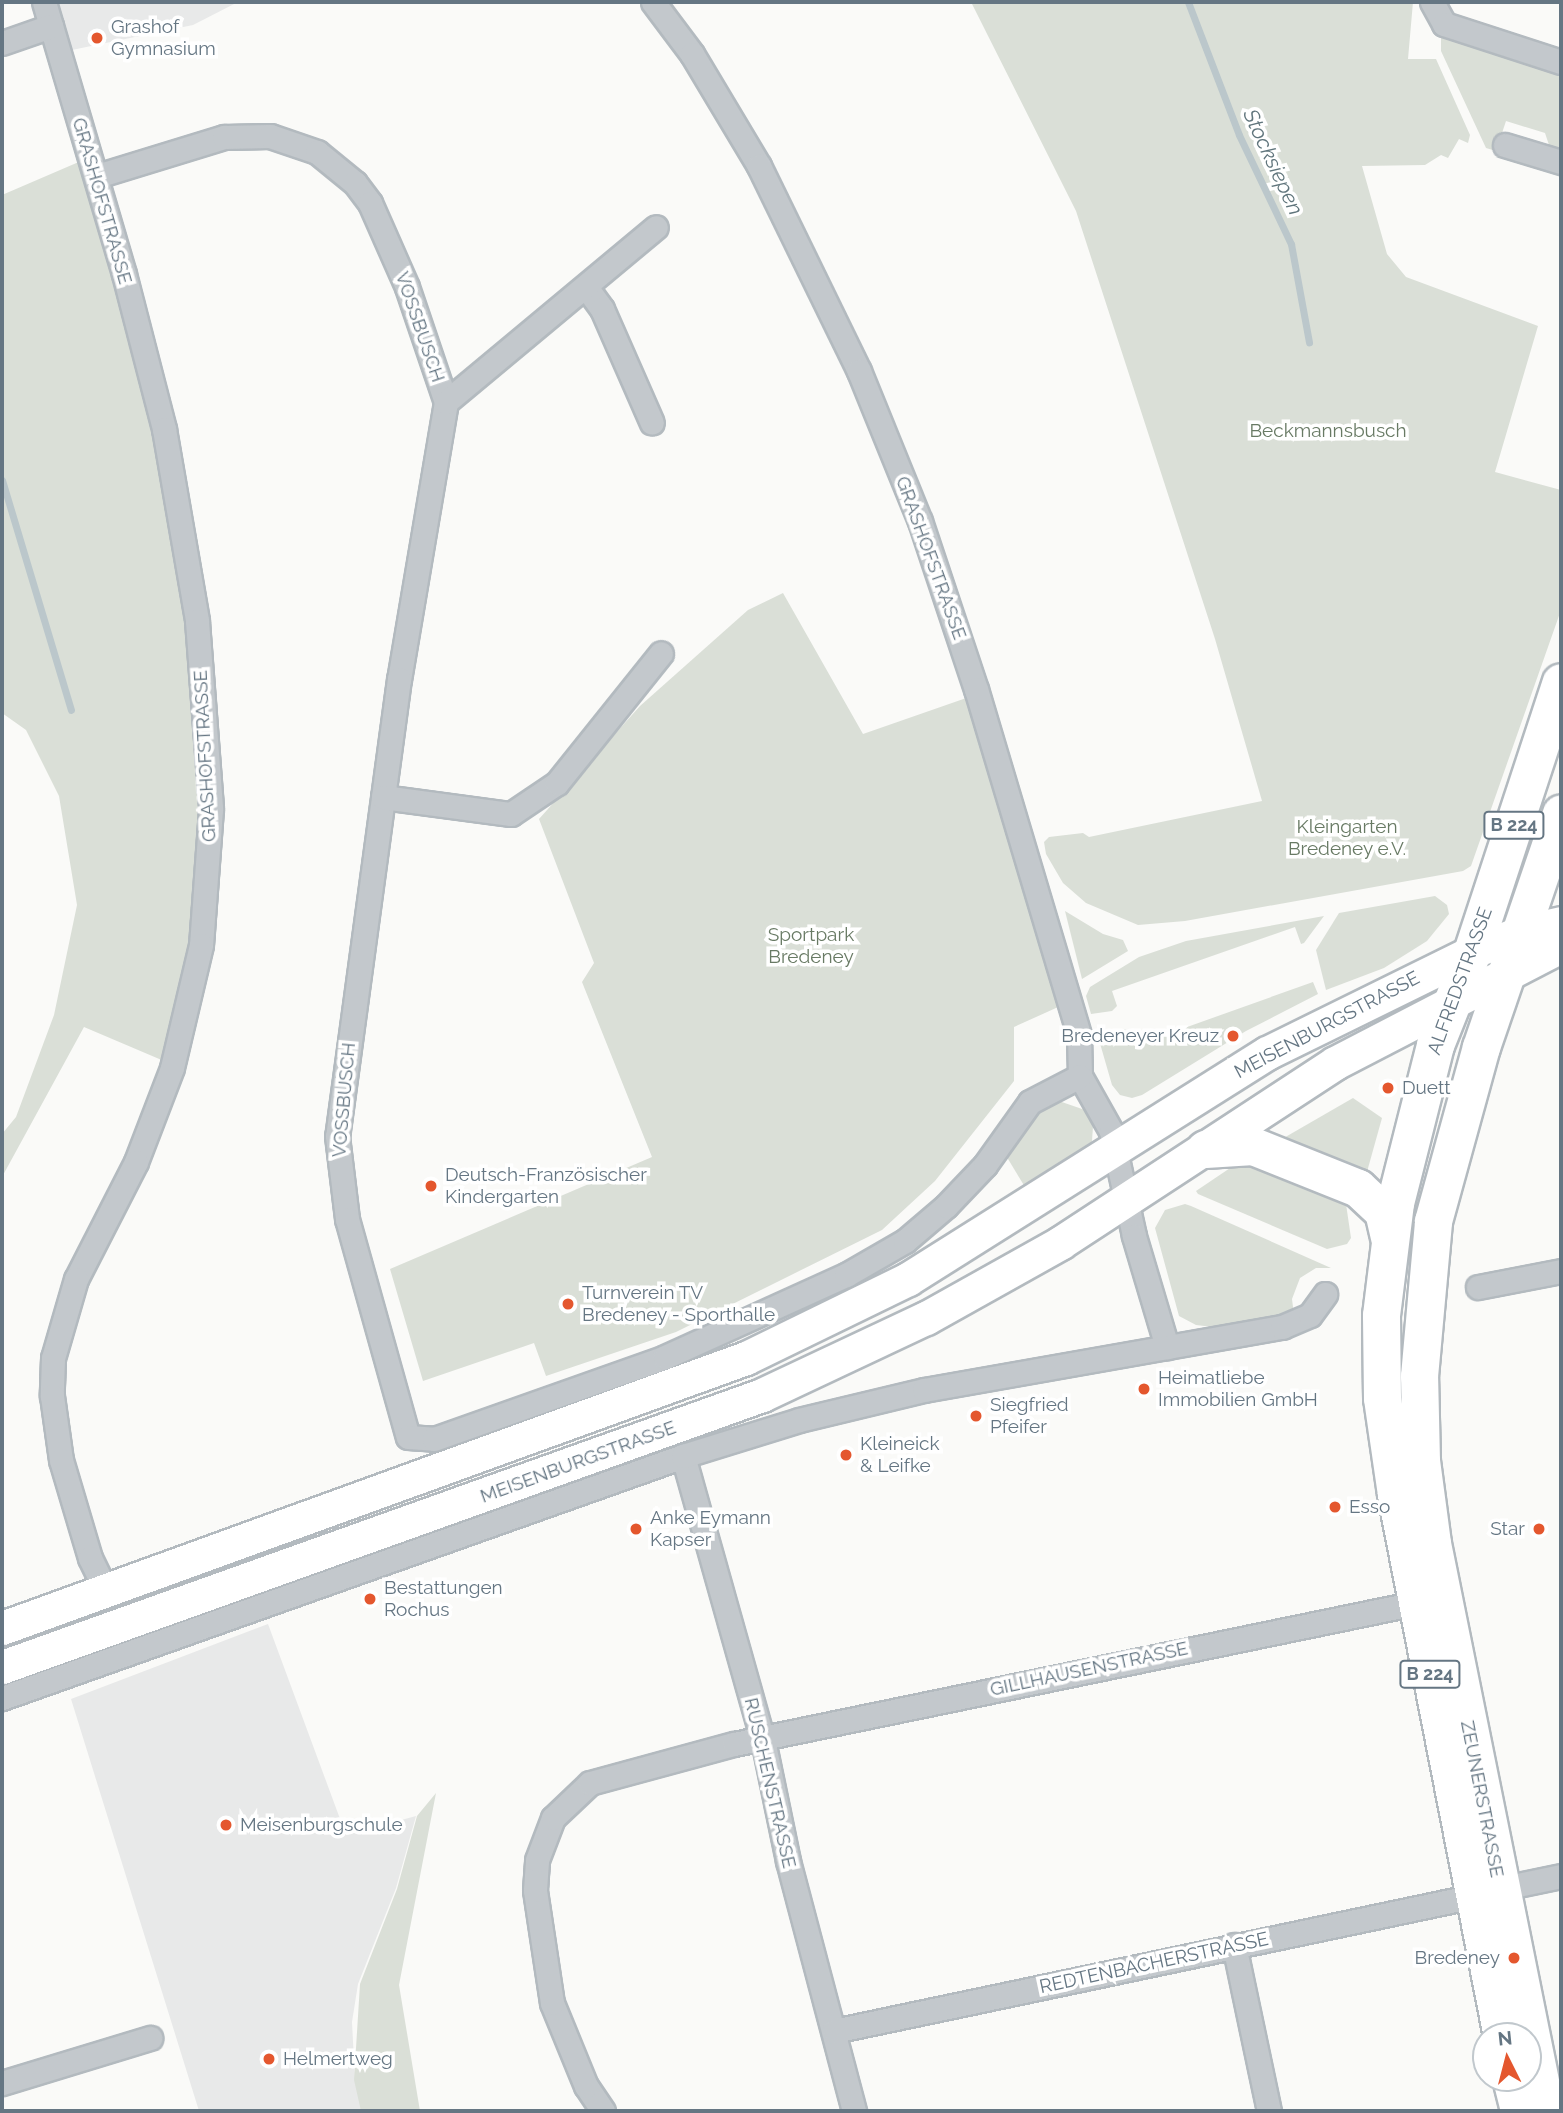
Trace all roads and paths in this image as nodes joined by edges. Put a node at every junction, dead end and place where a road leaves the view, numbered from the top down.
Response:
1 (44, 2) edge
2 (653, 2) edge
3 (1433, 7) edge
4 (51, 26) junction
5 (2, 43) edge
6 (1561, 62) edge
7 (1506, 145) dead end
8 (1561, 162) edge
9 (96, 176) junction
10 (656, 227) dead end
11 (586, 287) junction
12 (446, 401) junction
13 (652, 423) dead end
14 (661, 653) dead end
15 (1561, 682) edge
16 (383, 797) junction
17 (1561, 813) edge
18 (1554, 867) edge
19 (1561, 923) edge
20 (1521, 932) junction
21 (1561, 946) edge
22 (1472, 952) junction
23 (1506, 975) junction
24 (1453, 999) junction
25 (1080, 1076) junction
26 (1205, 1149) junction
27 (1117, 1151) junction
28 (1127, 1199) junction
29 (1389, 1237) junction
30 (1561, 1271) edge
31 (1478, 1287) dead end
32 (1325, 1294) dead end
33 (1380, 1327) joint
34 (1167, 1347) junction
35 (683, 1456) junction
36 (107, 1593) junction
37 (1416, 1603) junction
38 (2, 1628) edge
39 (2, 1667) edge
40 (2, 1698) edge
41 (763, 1740) junction
42 (1561, 1876) edge
43 (1486, 1892) junction
44 (1234, 1945) junction
45 (1500, 2022) edge
46 (834, 2031) junction
47 (150, 2038) dead end
48 (2, 2083) edge
49 (1514, 2092) edge
50 (603, 2111) edge
51 (854, 2111) edge
52 (1269, 2111) edge
53 (1518, 2111) edge
54 (1546, 2111) edge

1 - 4 street, GRASHOFSTRASSE
2 - 25 street, GRASHOFSTRASSE
3 - 6 street
4 - 5 street
4 - 9 street, GRASHOFSTRASSE
7 - 8 street
9 - 12 street, VOSSBUSCH
9 - 36 street, GRASHOFSTRASSE
10 - 11 street
11 - 12 street
11 - 13 street
12 - 16 street, VOSSBUSCH
14 - 16 street
15 - 22 main road, ALFREDSTRASSE / B 224
16 - 25 street, VOSSBUSCH
17 - 18 main road, B 224
18 - 20 main road, B 224
19 - 20 main road
20 - 22 main road
20 - 23 main road, B 224
21 - 23 main road
22 - 24 main road, ALFREDSTRASSE / B 224
22 - 27 main road, MEISENBURGSTRASSE
23 - 24 main road
23 - 43 main road, ZEUNERSTRASSE / B 224
24 - 26 main road, MEISENBURGSTRASSE
24 - 29 main road, ALFREDSTRASSE / B 224
25 - 27 street, GRASHOFSTRASSE
26 - 28 main road, MEISENBURGSTRASSE
26 - 29 main road
27 - 28 street
27 - 36 main road, MEISENBURGSTRASSE
28 - 34 street
28 - 39 main road, MEISENBURGSTRASSE
29 - 33 main road, ALFREDSTRASSE / B 224
30 - 31 street
32 - 34 street, MEISENBURGSTRASSE
33 - 37 main road, ZEUNERSTRASSE / B 224
34 - 35 street, MEISENBURGSTRASSE
35 - 40 street, MEISENBURGSTRASSE
35 - 41 street, RUSCHENSTRASSE
36 - 38 main road, MEISENBURGSTRASSE
37 - 41 street, GILLHAUSENSTRASSE
37 - 43 main road, ZEUNERSTRASSE / B 224
41 - 46 street, RUSCHENSTRASSE
41 - 50 street, GILLHAUSENSTRASSE
42 - 43 street, REDTENBACHERSTRASSE
43 - 44 street, REDTENBACHERSTRASSE
43 - 45 main road, ZEUNERSTRASSE / B 224
43 - 54 main road, ZEUNERSTRASSE / B 224
44 - 46 street, REDTENBACHERSTRASSE
44 - 52 street
46 - 51 street, RUSCHENSTRASSE
47 - 48 street
49 - 53 main road

